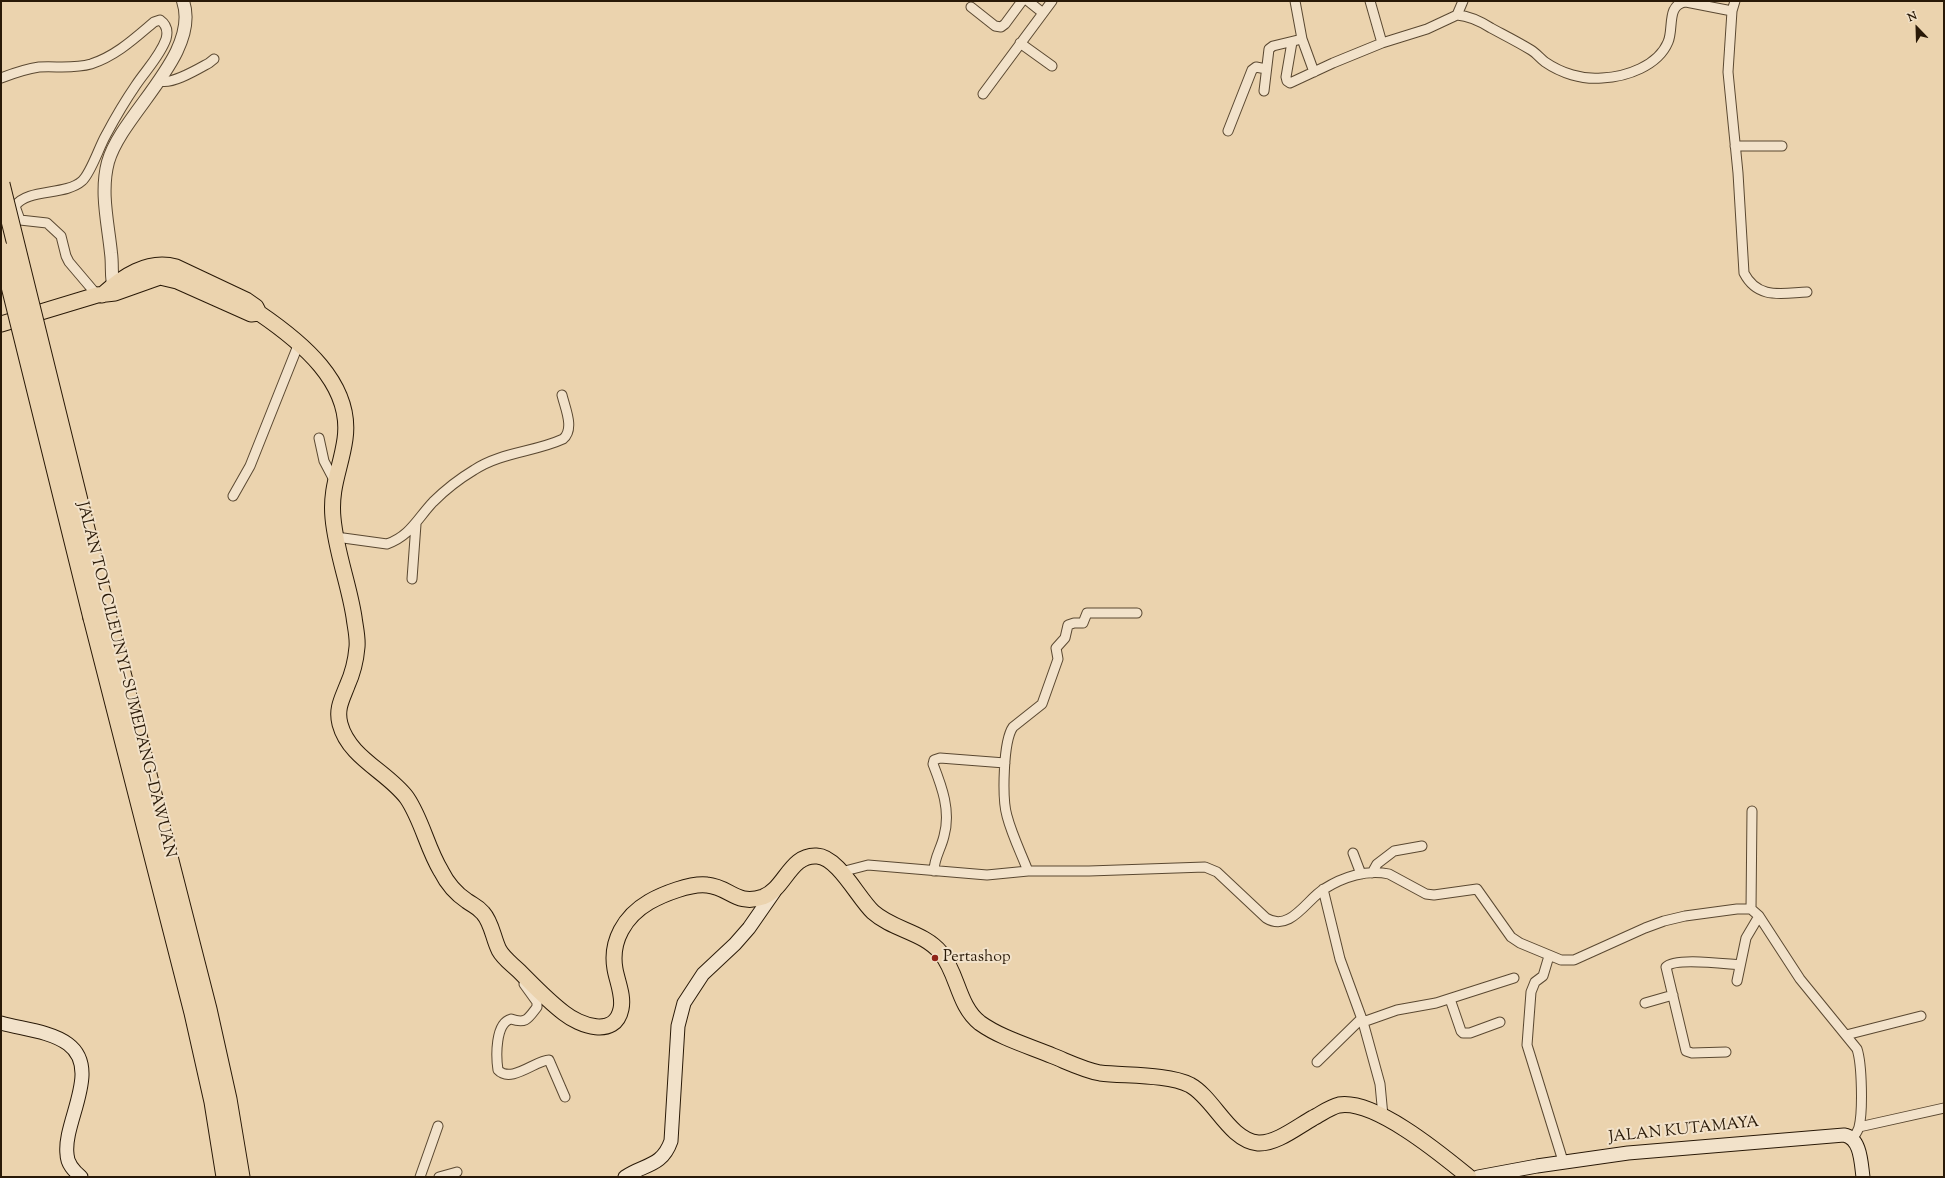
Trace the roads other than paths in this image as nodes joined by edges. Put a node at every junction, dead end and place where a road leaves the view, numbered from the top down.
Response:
1 (183, 1) edge
2 (1022, 1) edge
3 (1028, 1) edge
4 (1052, 1) edge
5 (1294, 1) edge
6 (1370, 1) edge
7 (1463, 1) edge
8 (1735, 1) edge
9 (971, 7) dead end
10 (1732, 11) junction
11 (1043, 13) junction
12 (1458, 15) junction
13 (1302, 39) junction
14 (1292, 42) junction
15 (1382, 42) junction
16 (1020, 43) junction
17 (214, 59) dead end
18 (1052, 66) dead end
19 (1266, 69) junction
20 (1314, 72) junction
21 (1, 78) edge
22 (160, 80) junction
23 (1264, 91) dead end
24 (983, 94) dead end
25 (1228, 131) dead end
26 (1735, 146) junction
27 (1782, 146) dead end
28 (1, 184) edge
29 (1, 250) edge
30 (180, 276) junction
31 (107, 292) junction
32 (1807, 292) dead end
33 (1, 324) edge
34 (299, 343) junction
35 (562, 395) dead end
36 (319, 438) dead end
37 (334, 480) junction
38 (233, 496) dead end
39 (416, 524) junction
40 (336, 537) junction
41 (412, 579) dead end
42 (1137, 614) dead end
43 (100, 616) junction
44 (1005, 759) junction
45 (1752, 811) dead end
46 (1422, 846) dead end
47 (1353, 853) dead end
48 (1028, 871) junction
49 (841, 872) junction
50 (934, 872) junction
51 (1372, 873) junction
52 (1362, 874) junction
53 (1323, 890) junction
54 (774, 892) junction
55 (748, 900) junction
56 (1751, 909) junction
57 (1759, 916) junction
58 (749, 928) junction
59 (1550, 956) junction
60 (1740, 965) junction
61 (516, 968) junction
62 (1514, 978) dead end
63 (1737, 981) dead end
64 (1673, 995) junction
65 (1450, 999) junction
66 (1645, 1003) dead end
67 (1921, 1016) dead end
68 (1362, 1020) junction
69 (1500, 1022) dead end
70 (1, 1023) edge
71 (1846, 1035) junction
72 (1726, 1052) dead end
73 (1317, 1062) dead end
74 (565, 1097) dead end
75 (1944, 1108) edge
76 (1383, 1116) junction
77 (438, 1126) dead end
78 (1856, 1133) junction
79 (1563, 1161) junction
80 (457, 1172) dead end
81 (1468, 1176) edge
82 (81, 1177) edge
83 (225, 1177) edge
84 (241, 1177) edge
85 (420, 1177) edge
86 (440, 1177) edge
87 (625, 1177) edge
88 (1863, 1177) edge

1 - 22 street
2 - 9 street
3 - 11 street
4 - 11 street
5 - 13 street
6 - 15 street
7 - 12 street
8 - 10 street
10 - 12 street
10 - 26 street
11 - 16 street
12 - 15 street
13 - 14 street
13 - 20 street
14 - 19 street
14 - 20 street
15 - 20 street
16 - 18 street
16 - 24 street
17 - 22 street
19 - 23 street
19 - 25 street
21 - 31 street
22 - 31 street
26 - 27 street
26 - 32 street
28 - 43 highway, JALAN TOL CILEUNYI–SUMEDANG–DAWUAN, bridge
29 - 43 highway, JALAN TOL CILEUNYI–SUMEDANG–DAWUAN, bridge
30 - 31 main road
30 - 31 main road
30 - 34 main road
31 - 33 main road
34 - 37 main road
34 - 38 street
35 - 39 street
36 - 37 street
37 - 40 main road
39 - 40 street
39 - 41 street
40 - 61 main road
42 - 44 street
43 - 83 highway, JALAN TOL CILEUNYI–SUMEDANG–DAWUAN
43 - 84 highway, JALAN TOL CILEUNYI–SUMEDANG–DAWUAN
44 - 48 street
44 - 50 street
45 - 56 street
46 - 51 street
47 - 52 street
48 - 50 street
48 - 53 street
49 - 50 street
49 - 54 main road
49 - 76 main road
51 - 52 street
51 - 59 street
52 - 53 street
53 - 68 street
54 - 55 main road
54 - 58 main road
55 - 58 main road
55 - 61 main road
56 - 57 street
56 - 59 street
57 - 60 street
57 - 71 street
58 - 87 main road
59 - 79 street
60 - 63 street
60 - 64 street
61 - 74 street
62 - 65 street
64 - 66 street
64 - 72 street
65 - 68 street
65 - 69 street
67 - 71 street
68 - 73 street
68 - 76 street
70 - 82 main road
71 - 78 street
75 - 78 street
76 - 81 main road
77 - 85 street
78 - 79 main road, JALAN KUTAMAYA
78 - 88 main road
79 - 81 main road, JALAN KUTAMAYA
80 - 86 street

